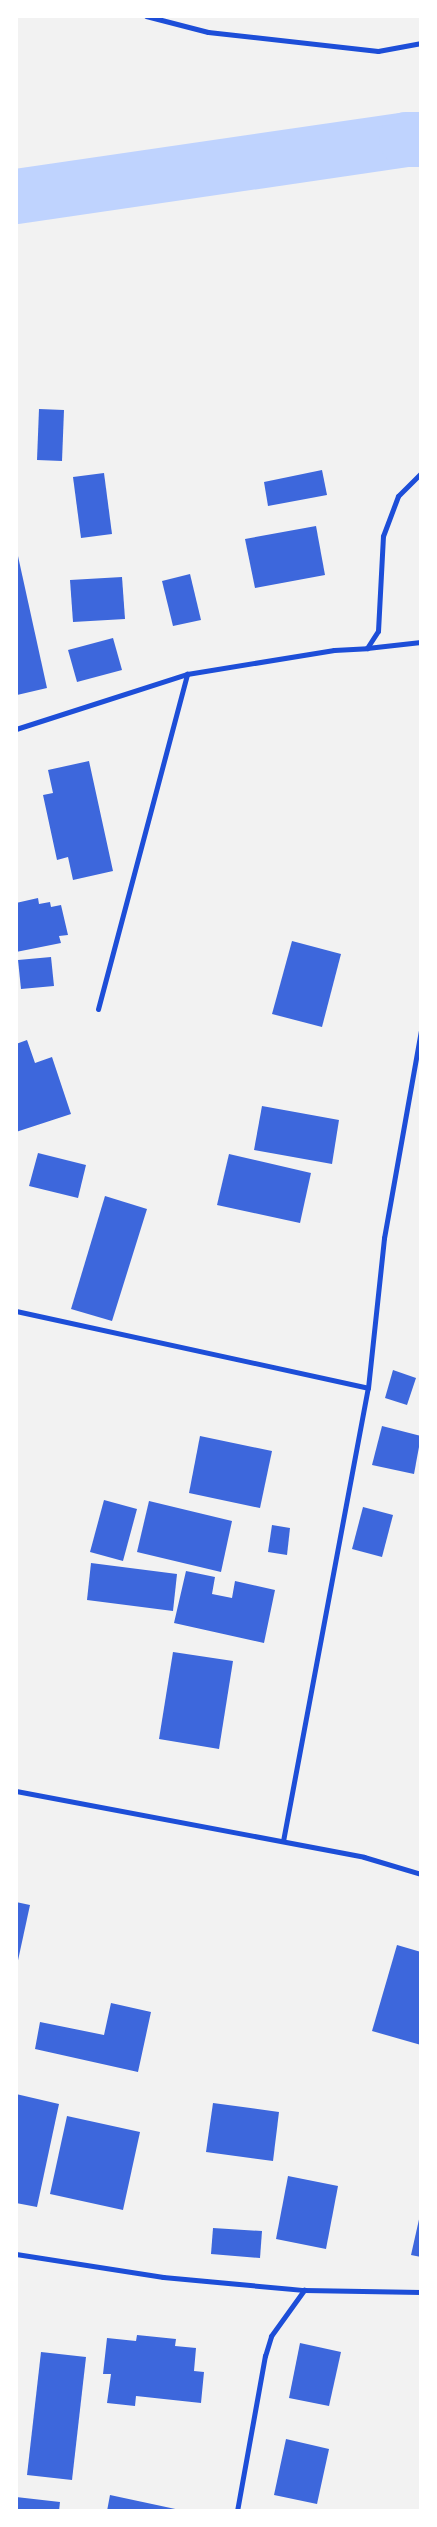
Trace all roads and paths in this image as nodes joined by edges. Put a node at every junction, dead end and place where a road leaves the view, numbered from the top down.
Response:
1 (146, 16) edge
2 (421, 42) edge
3 (421, 473) edge
4 (421, 642) edge
5 (367, 648) junction
6 (187, 674) junction
7 (16, 728) edge
8 (98, 1009) dead end
9 (421, 1030) edge
10 (16, 1311) edge
11 (368, 1388) junction
12 (16, 1790) edge
13 (283, 1841) junction
14 (421, 1874) edge
15 (16, 2254) edge
16 (304, 2290) junction
17 (421, 2292) edge
18 (237, 2511) edge

1 - 2 street
3 - 5 street
4 - 5 street
5 - 6 street
6 - 7 street
6 - 8 street
9 - 11 street
10 - 11 street
11 - 13 street
12 - 13 street
13 - 14 street
15 - 16 street
16 - 17 street
16 - 18 street

